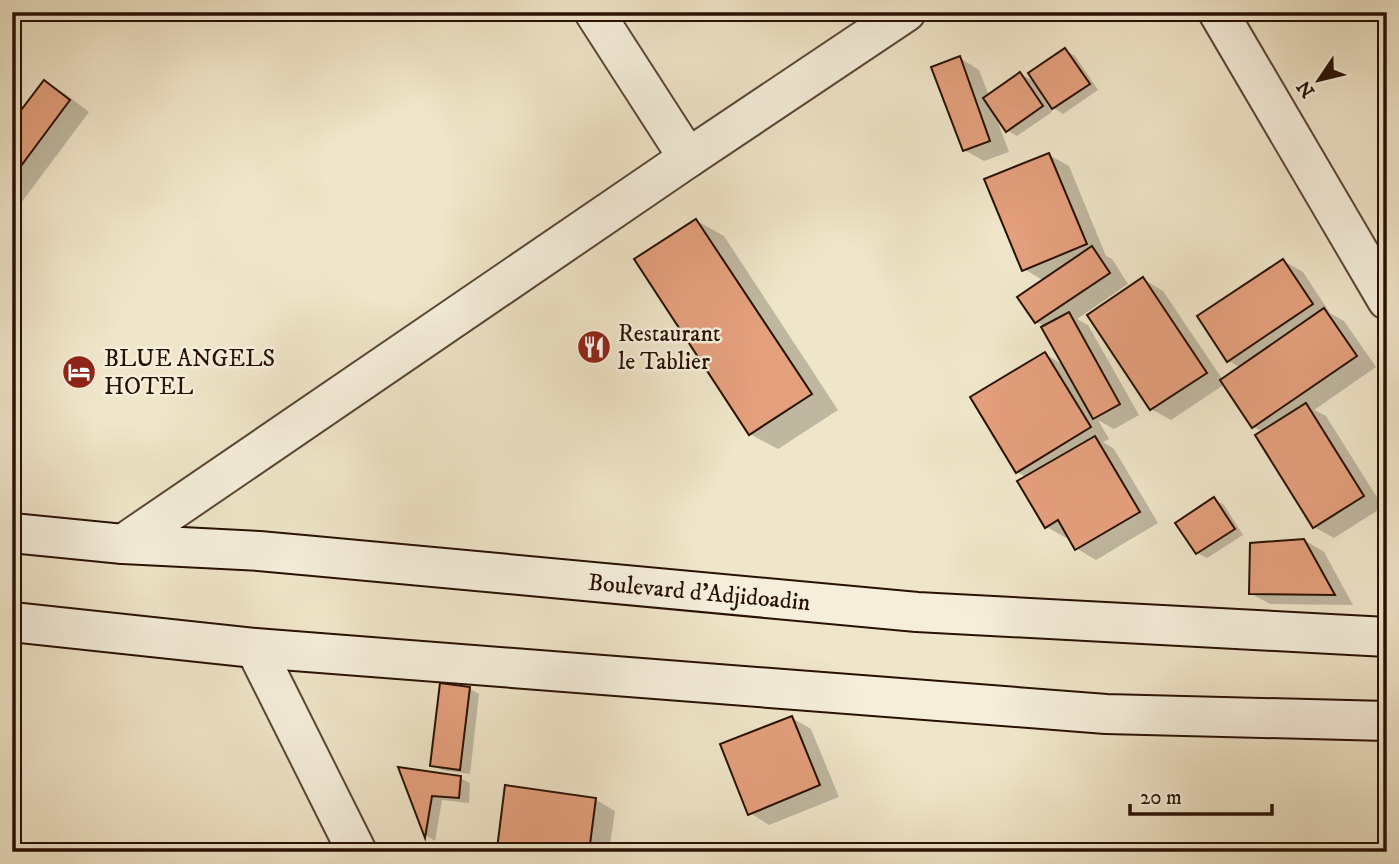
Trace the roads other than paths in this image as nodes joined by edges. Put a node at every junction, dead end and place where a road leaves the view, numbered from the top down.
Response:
1 (594, 12) edge
2 (906, 12) edge
3 (1218, 12) edge
4 (688, 158) junction
5 (1387, 300) edge
6 (12, 533) edge
7 (122, 544) junction
8 (16, 626) edge
9 (1387, 637) edge
10 (255, 648) junction
11 (1387, 721) edge
12 (357, 852) edge

1 - 4 main road
2 - 4 main road
3 - 5 main road
4 - 7 main road
6 - 7 main road, Boulevard d'Adjidoadin
7 - 9 main road, Boulevard d'Adjidoadin
8 - 10 main road
10 - 11 main road
10 - 12 main road

